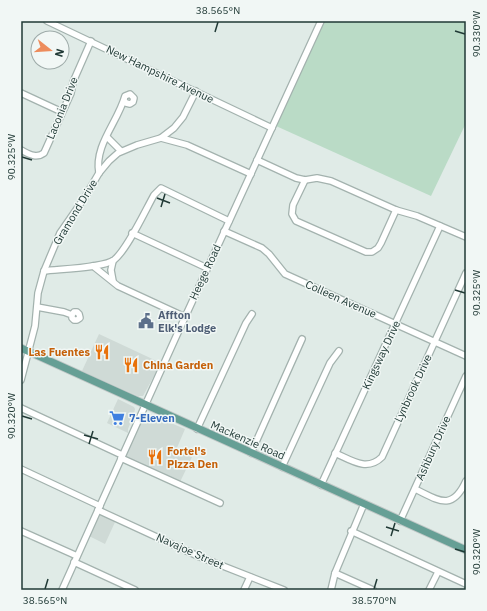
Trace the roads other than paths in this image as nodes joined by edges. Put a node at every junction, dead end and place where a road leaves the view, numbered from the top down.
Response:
1 (48, 21) edge
2 (321, 21) edge
3 (91, 41) junction
4 (196, 92) junction
5 (21, 93) edge
6 (124, 100) dead end
7 (62, 112) junction
8 (272, 128) junction
9 (177, 135) junction
10 (107, 137) junction
11 (161, 138) junction
12 (21, 150) edge
13 (121, 151) junction
14 (257, 160) junction
15 (99, 173) junction
16 (251, 174) junction
17 (305, 180) junction
18 (396, 210) junction
19 (229, 221) junction
20 (440, 226) junction
21 (224, 231) junction
22 (132, 233) junction
23 (466, 237) edge
24 (113, 261) junction
25 (94, 266) junction
26 (207, 268) junction
27 (44, 271) junction
28 (466, 273) edge
29 (113, 282) junction
30 (37, 307) junction
31 (252, 314) dead end
32 (72, 315) dead end
33 (185, 317) junction
34 (396, 323) junction
35 (302, 339) dead end
36 (435, 341) junction
37 (24, 350) edge
38 (339, 351) dead end
39 (466, 356) edge
40 (466, 376) edge
41 (21, 380) edge
42 (145, 405) junction
43 (21, 408) edge
44 (197, 429) junction
45 (251, 453) junction
46 (336, 453) junction
47 (122, 456) junction
48 (282, 467) junction
49 (21, 469) edge
50 (466, 481) edge
51 (321, 485) junction
52 (415, 488) junction
53 (220, 503) dead end
54 (364, 504) junction
55 (99, 508) junction
56 (400, 520) junction
57 (21, 531) edge
58 (352, 531) junction
59 (466, 550) edge
60 (76, 559) junction
61 (438, 572) junction
62 (335, 573) junction
63 (250, 577) junction
64 (466, 584) edge
65 (62, 590) edge
66 (135, 590) edge
67 (244, 590) edge
68 (284, 590) edge
69 (332, 590) edge
70 (373, 590) edge
71 (430, 590) edge

1 - 3 street, New Hampshire Avenue
2 - 8 street, Heege Road
3 - 4 street, New Hampshire Avenue
3 - 7 street, Laconia Drive
4 - 8 street, New Hampshire Avenue
4 - 9 street, Gramond Drive
5 - 7 street
6 - 10 street
7 - 12 street, Laconia Drive
8 - 14 street, Heege Road
9 - 11 street
9 - 11 street, Gramond Drive
9 - 16 street
10 - 13 street
10 - 15 street
11 - 13 street, Gramond Drive
13 - 15 street, Gramond Drive
14 - 16 street, Heege Road
14 - 17 street
15 - 27 street, Gramond Drive
16 - 19 street, Heege Road
17 - 18 street
17 - 18 street
18 - 20 street
19 - 21 street, Heege Road
19 - 22 street
20 - 23 street
20 - 34 street, Kingsway Drive
21 - 26 street, Heege Road
21 - 34 street, Colleen Avenue
22 - 24 street
22 - 26 street
24 - 25 street
24 - 29 street
25 - 27 street
25 - 29 street
26 - 33 street, Heege Road
27 - 30 street, Gramond Drive
28 - 36 street, Lynbrook Drive
29 - 33 street
30 - 32 street
30 - 37 street, Gramond Drive
31 - 44 street
33 - 42 street, Heege Road
34 - 36 street, Colleen Avenue
34 - 46 street, Kingsway Drive
35 - 45 street
36 - 39 street, Colleen Avenue
36 - 46 street, Lynbrook Drive
37 - 41 street, Gramond Drive
37 - 42 main road, Mackenzie Road
38 - 48 street
40 - 52 street, Ashbury Drive
42 - 44 main road, Mackenzie Road
42 - 47 street, Heege Road
43 - 47 street
44 - 45 main road, Mackenzie Road
45 - 48 main road, Mackenzie Road
46 - 51 street, Kingsway Drive
47 - 53 street
47 - 55 street, Heege Road
48 - 51 main road, Mackenzie Road
49 - 55 street, Navajoe Street
50 - 52 street
51 - 54 main road, Mackenzie Road
52 - 56 street, Ashbury Drive
54 - 56 main road, Mackenzie Road
54 - 58 street
55 - 60 street, Heege Road
55 - 63 street, Navajoe Street
56 - 59 main road, Mackenzie Road
57 - 60 street
58 - 61 street
58 - 62 street
60 - 65 street, Heege Road
60 - 66 street
61 - 64 street
61 - 71 street
62 - 69 street
62 - 70 street
63 - 67 street
63 - 68 street, Navajoe Street

